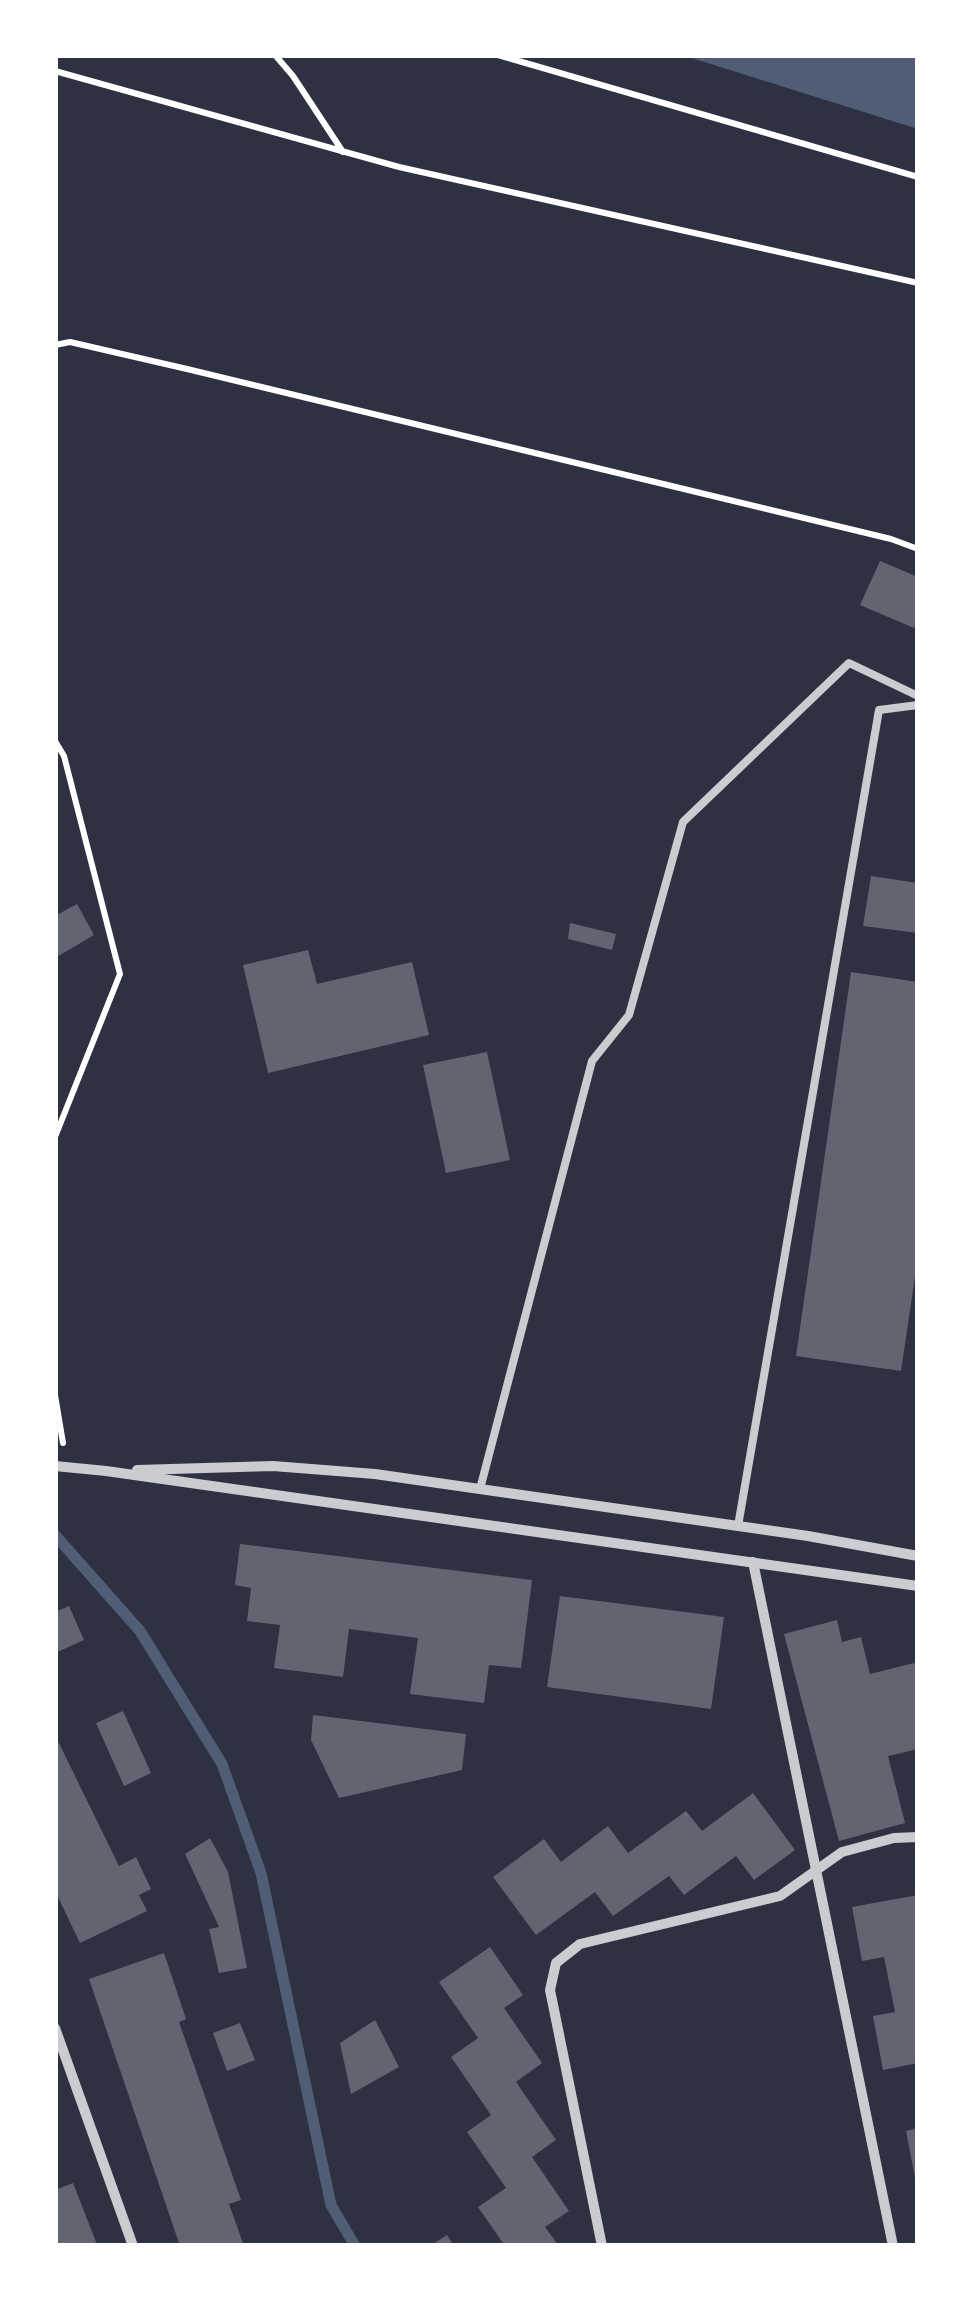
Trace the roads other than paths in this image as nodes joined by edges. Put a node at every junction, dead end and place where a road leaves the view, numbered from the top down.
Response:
1 (918, 696) edge
2 (918, 705) edge
3 (61, 1467) edge
4 (106, 1471) junction
5 (480, 1489) junction
6 (738, 1526) junction
7 (918, 1556) edge
8 (753, 1562) junction
9 (918, 1586) edge
10 (918, 1836) edge
11 (817, 1868) junction
12 (55, 2028) edge
13 (133, 2246) edge
14 (602, 2246) edge
15 (893, 2246) edge

1 - 5 lane
2 - 6 lane
3 - 4 street
4 - 5 street
4 - 8 street
5 - 6 street
6 - 7 street
8 - 9 street
8 - 11 street
10 - 11 street
11 - 14 street
11 - 15 street
12 - 13 street

